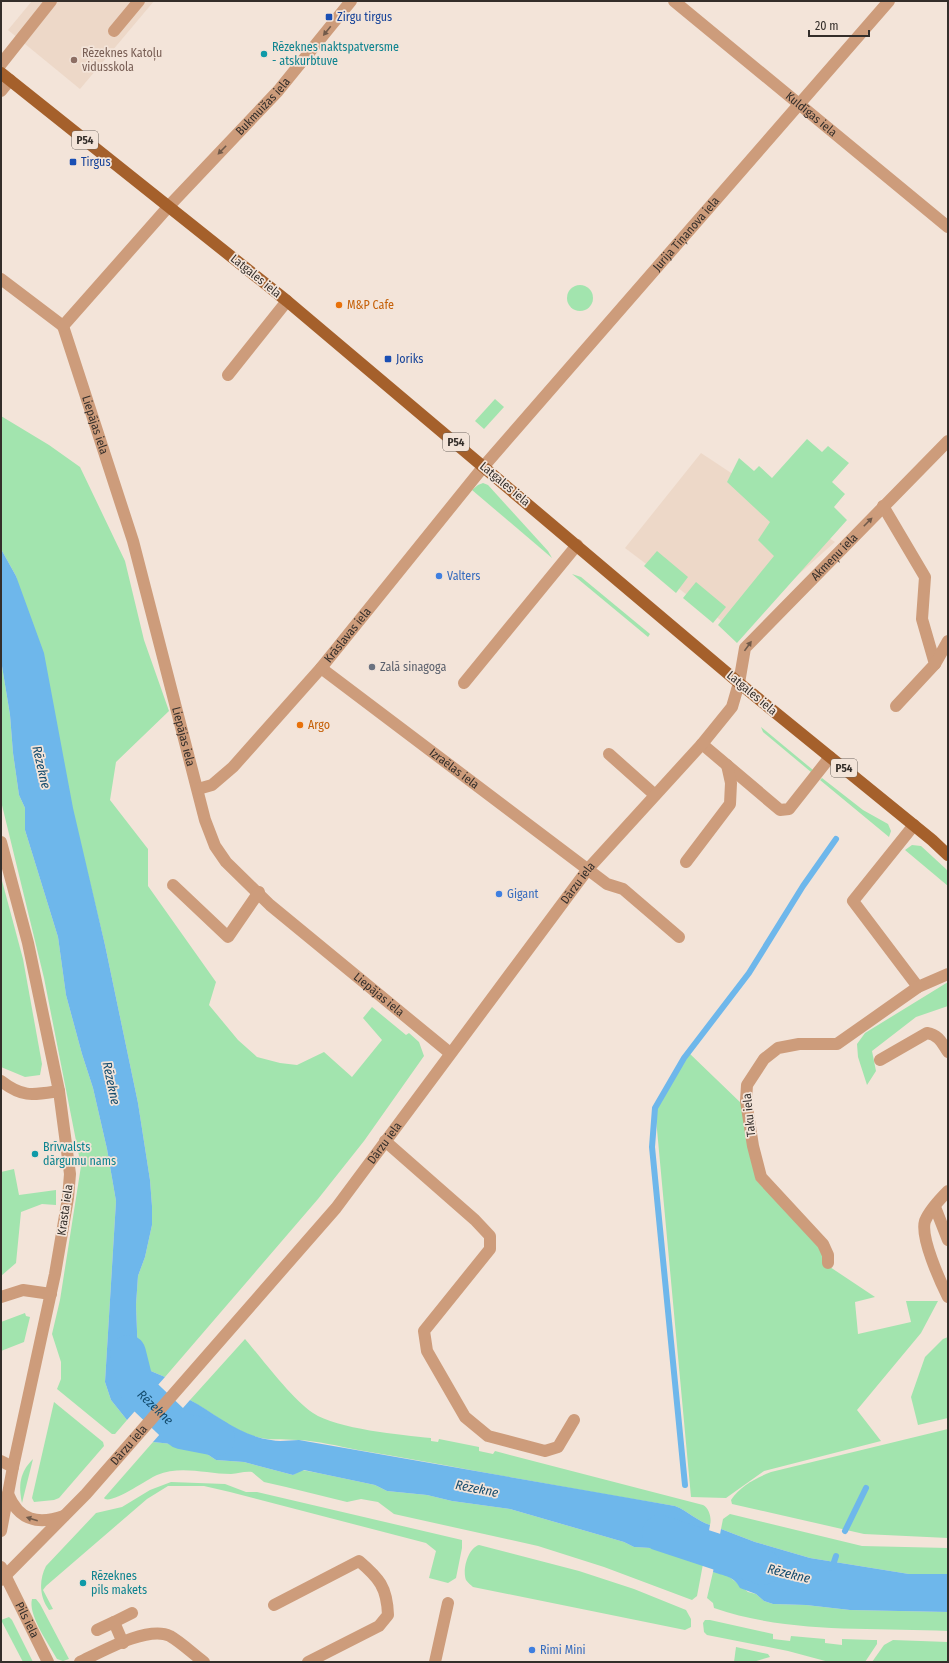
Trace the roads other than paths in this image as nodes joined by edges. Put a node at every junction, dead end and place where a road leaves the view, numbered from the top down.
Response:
1 (51, 1) edge
2 (139, 1) edge
3 (352, 1) edge
4 (674, 1) edge
5 (889, 1) edge
6 (114, 31) dead end
7 (1, 64) edge
8 (5, 76) edge
9 (1, 91) edge
10 (798, 104) junction
11 (169, 206) junction
12 (948, 227) edge
13 (1, 279) edge
14 (286, 301) junction
15 (63, 326) junction
16 (228, 375) dead end
17 (948, 441) edge
18 (484, 466) junction
19 (883, 506) junction
20 (577, 545) junction
21 (948, 641) edge
22 (935, 664) junction
23 (321, 668) junction
24 (464, 683) dead end
25 (739, 683) junction
26 (896, 706) dead end
27 (702, 744) junction
28 (609, 754) dead end
29 (830, 757) junction
30 (727, 765) junction
31 (198, 789) junction
32 (655, 795) junction
33 (914, 825) junction
34 (1, 842) edge
35 (948, 855) edge
36 (686, 862) dead end
37 (588, 869) junction
38 (173, 885) dead end
39 (259, 892) junction
40 (679, 937) dead end
41 (948, 974) edge
42 (918, 988) junction
43 (948, 1052) edge
44 (450, 1053) junction
45 (880, 1060) dead end
46 (1, 1081) edge
47 (58, 1091) junction
48 (385, 1141) junction
49 (948, 1191) edge
50 (935, 1207) junction
51 (948, 1240) edge
52 (828, 1263) dead end
53 (51, 1294) junction
54 (1, 1298) edge
55 (948, 1298) edge
56 (574, 1420) dead end
57 (1, 1461) edge
58 (13, 1467) junction
59 (8, 1494) junction
60 (67, 1515) junction
61 (1, 1531) edge
62 (2, 1575) edge
63 (448, 1603) dead end
64 (274, 1606) dead end
65 (132, 1613) dead end
66 (114, 1622) junction
67 (97, 1630) dead end
68 (123, 1643) junction
69 (48, 1662) edge
70 (80, 1662) edge
71 (204, 1662) edge
72 (308, 1662) edge
73 (435, 1662) edge

1 - 7 street
2 - 6 street
3 -> 11 street, Bukmuižas iela
4 - 10 street, Kuldīgas iela
5 - 10 street, Jurija Tiņanova iela
8 - 9 street
8 - 11 main road, Latgales iela / P54
10 - 12 street, Kuldīgas iela
10 - 18 street, Jurija Tiņanova iela
11 - 14 main road, Latgales iela / P54
11 - 15 street, Bukmuižas iela
13 - 15 street
14 - 16 street
14 - 18 main road, Latgales iela / P54
15 - 31 street, Liepājas iela
17 - 19 street, Akmeņu iela
18 - 20 main road, Latgales iela / P54
18 - 23 street, Krāslavas iela
19 - 22 street
25 -> 19 street, Akmeņu iela
20 - 24 street
20 - 25 main road, Latgales iela / P54
21 - 22 street
22 - 26 street
23 - 31 street, Krāslavas iela
23 - 37 street, Izraēlas iela
25 - 27 street, Dārzu iela
25 - 29 main road, Latgales iela / P54
27 - 30 street
27 - 32 street, Dārzu iela
28 - 32 street
29 - 30 street
29 - 33 main road, Latgales iela / P54
30 - 36 street
31 - 39 street, Liepājas iela
32 - 37 street, Dārzu iela
33 - 35 main road, Latgales iela / P54
33 - 42 street
34 - 47 street, Krasta iela
37 - 40 street, Izraēlas iela
37 - 44 street, Dārzu iela
38 - 39 street
39 - 44 street, Liepājas iela
41 - 42 street, Taku iela
42 - 52 street, Taku iela
43 - 45 street
44 - 48 street, Dārzu iela
46 - 47 street
47 - 53 street, Krasta iela
48 - 56 street
48 - 60 street, Dārzu iela
49 - 50 street
50 - 51 street
50 - 55 street
53 - 54 street
53 - 58 street, Krasta iela
57 - 58 street
58 - 59 street, Krasta iela
60 -> 59 street
59 - 61 street, Krasta iela
60 - 62 street, Dārzu iela
62 - 69 street, Pils iela
63 - 73 street
64 - 72 street
65 - 66 street
66 - 67 street
66 - 68 street
68 - 70 street
68 - 71 street

